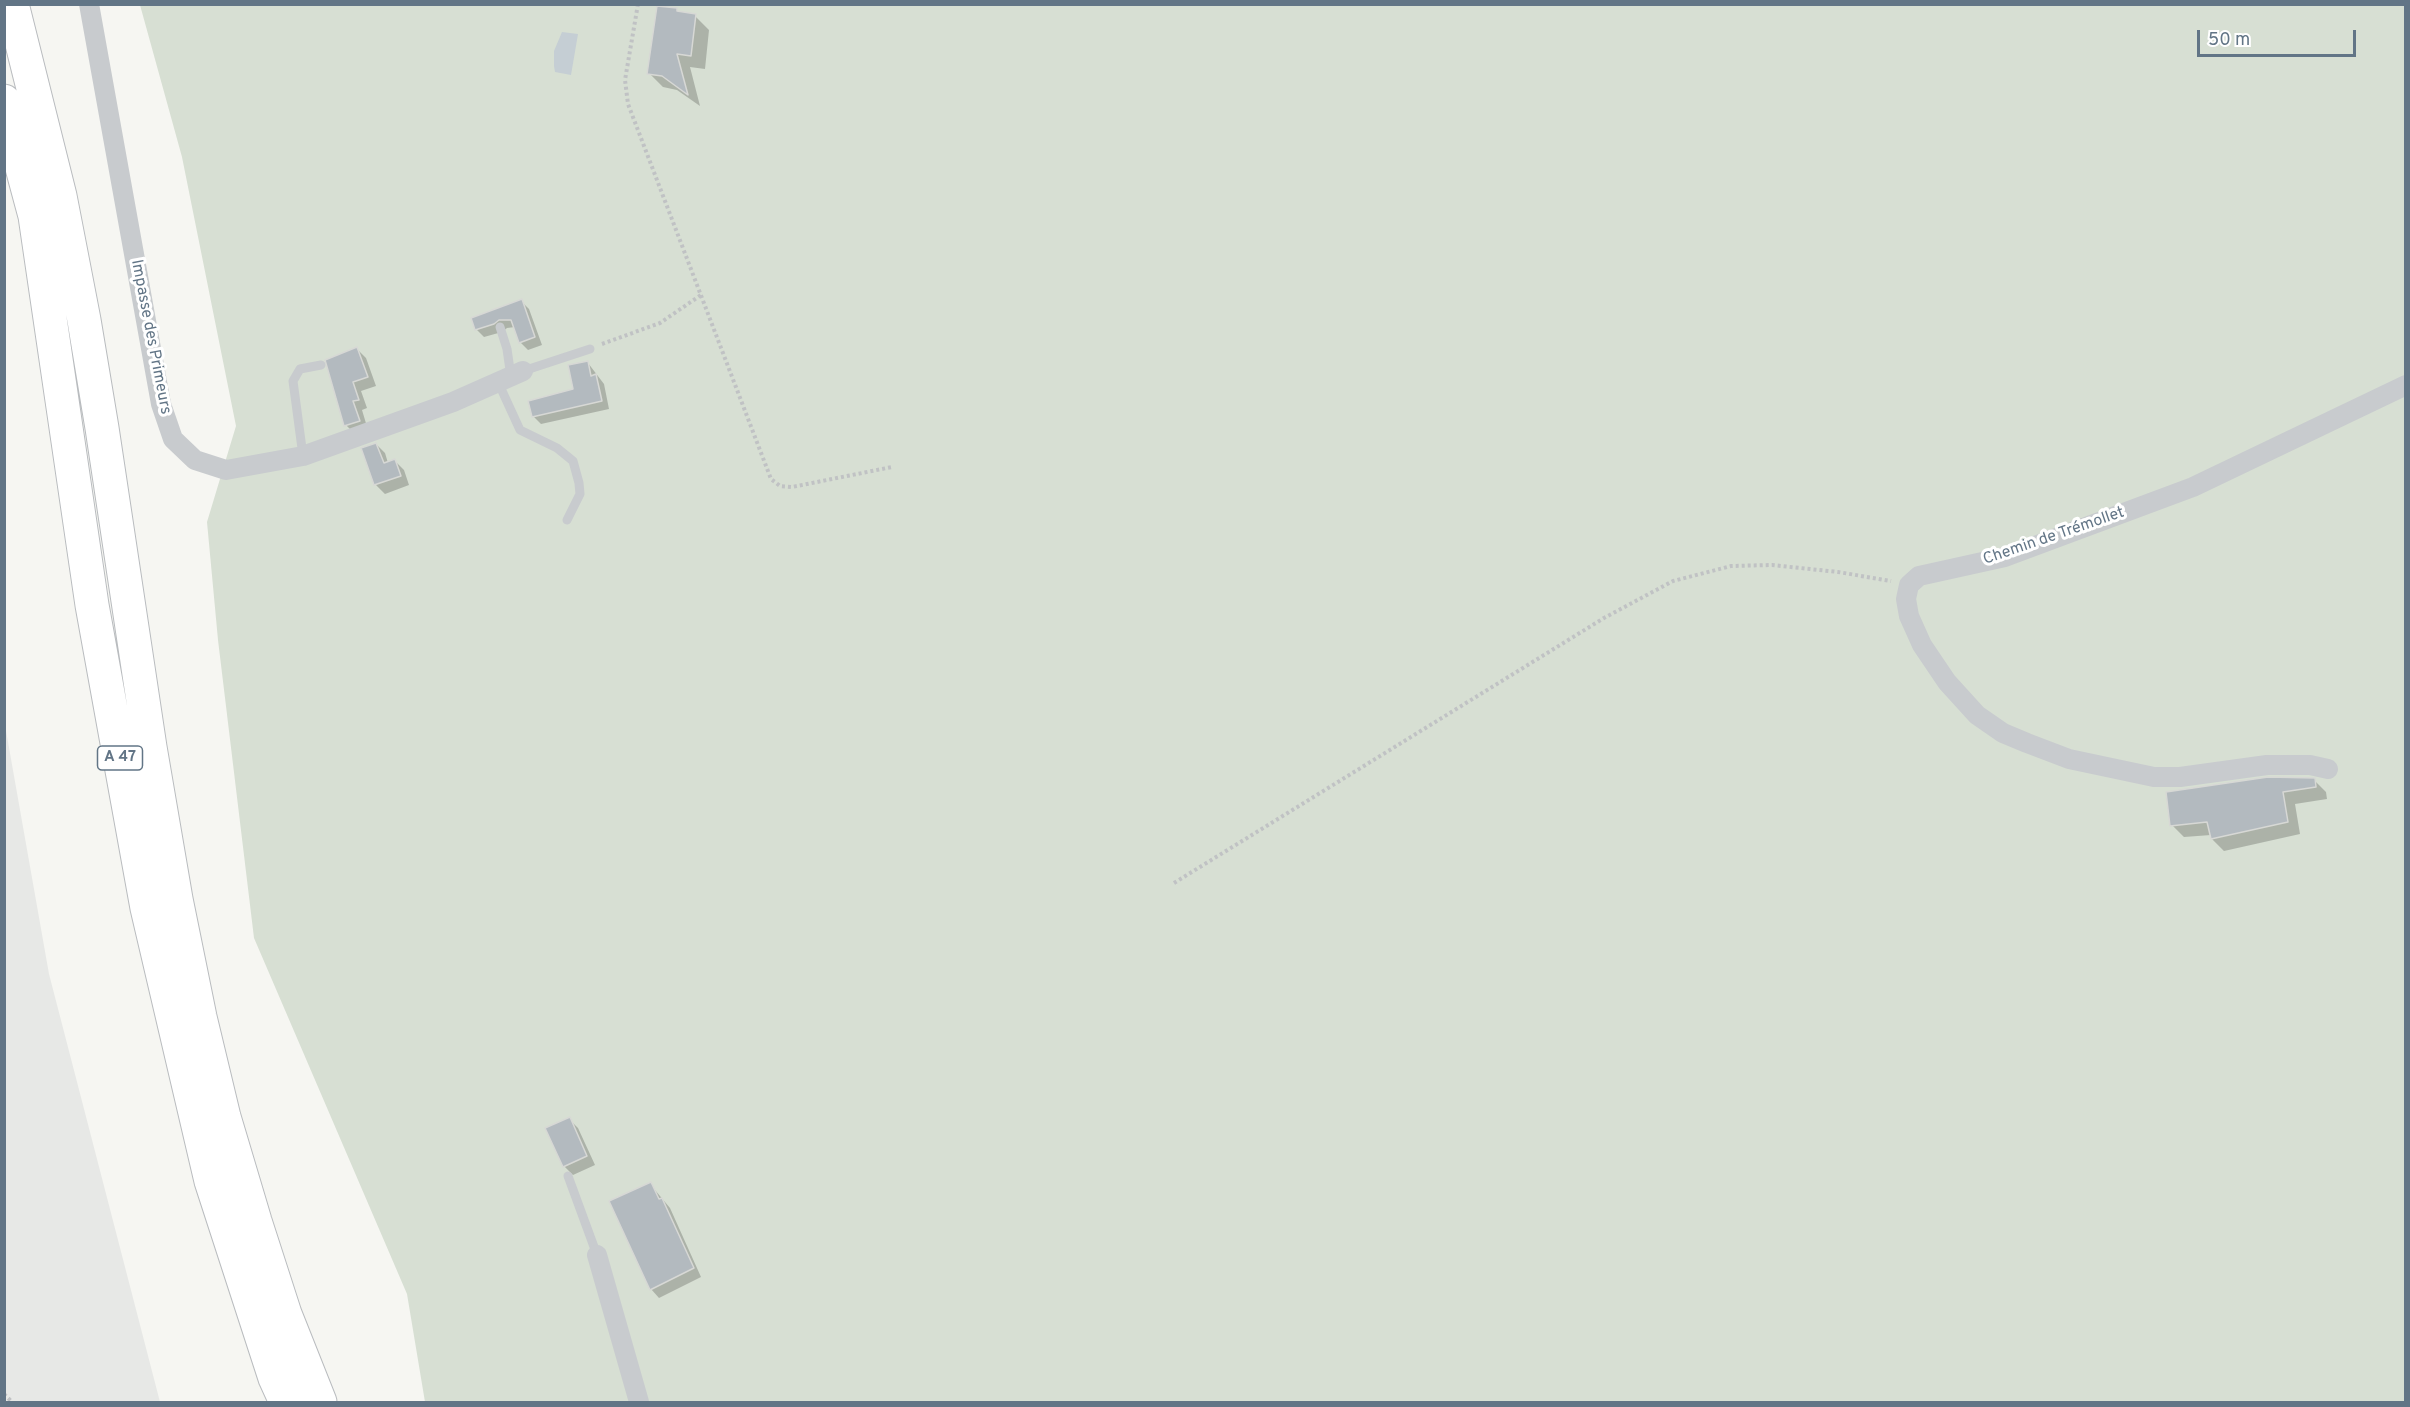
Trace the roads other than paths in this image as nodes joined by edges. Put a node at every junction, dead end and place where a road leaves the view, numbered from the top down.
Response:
1 (12, 4) edge
2 (89, 4) edge
3 (4, 101) edge
4 (500, 327) dead end
5 (590, 349) road end
6 (321, 365) dead end
7 (511, 377) junction
8 (2406, 385) edge
9 (303, 456) junction
10 (567, 519) dead end
11 (2328, 769) dead end
12 (568, 1176) dead end
13 (597, 1255) joint
14 (286, 1402) edge
15 (320, 1402) edge
16 (639, 1402) edge

1 - 15 highway, A 47
2 - 9 street, Impasse des Primeurs
3 - 14 highway, A 47
4 - 7 lane
5 - 7 lane
6 - 9 lane
7 - 9 street, Impasse des Primeurs
7 - 10 lane
8 - 11 street, Chemin de Trémollet
12 - 13 lane
13 - 16 street

